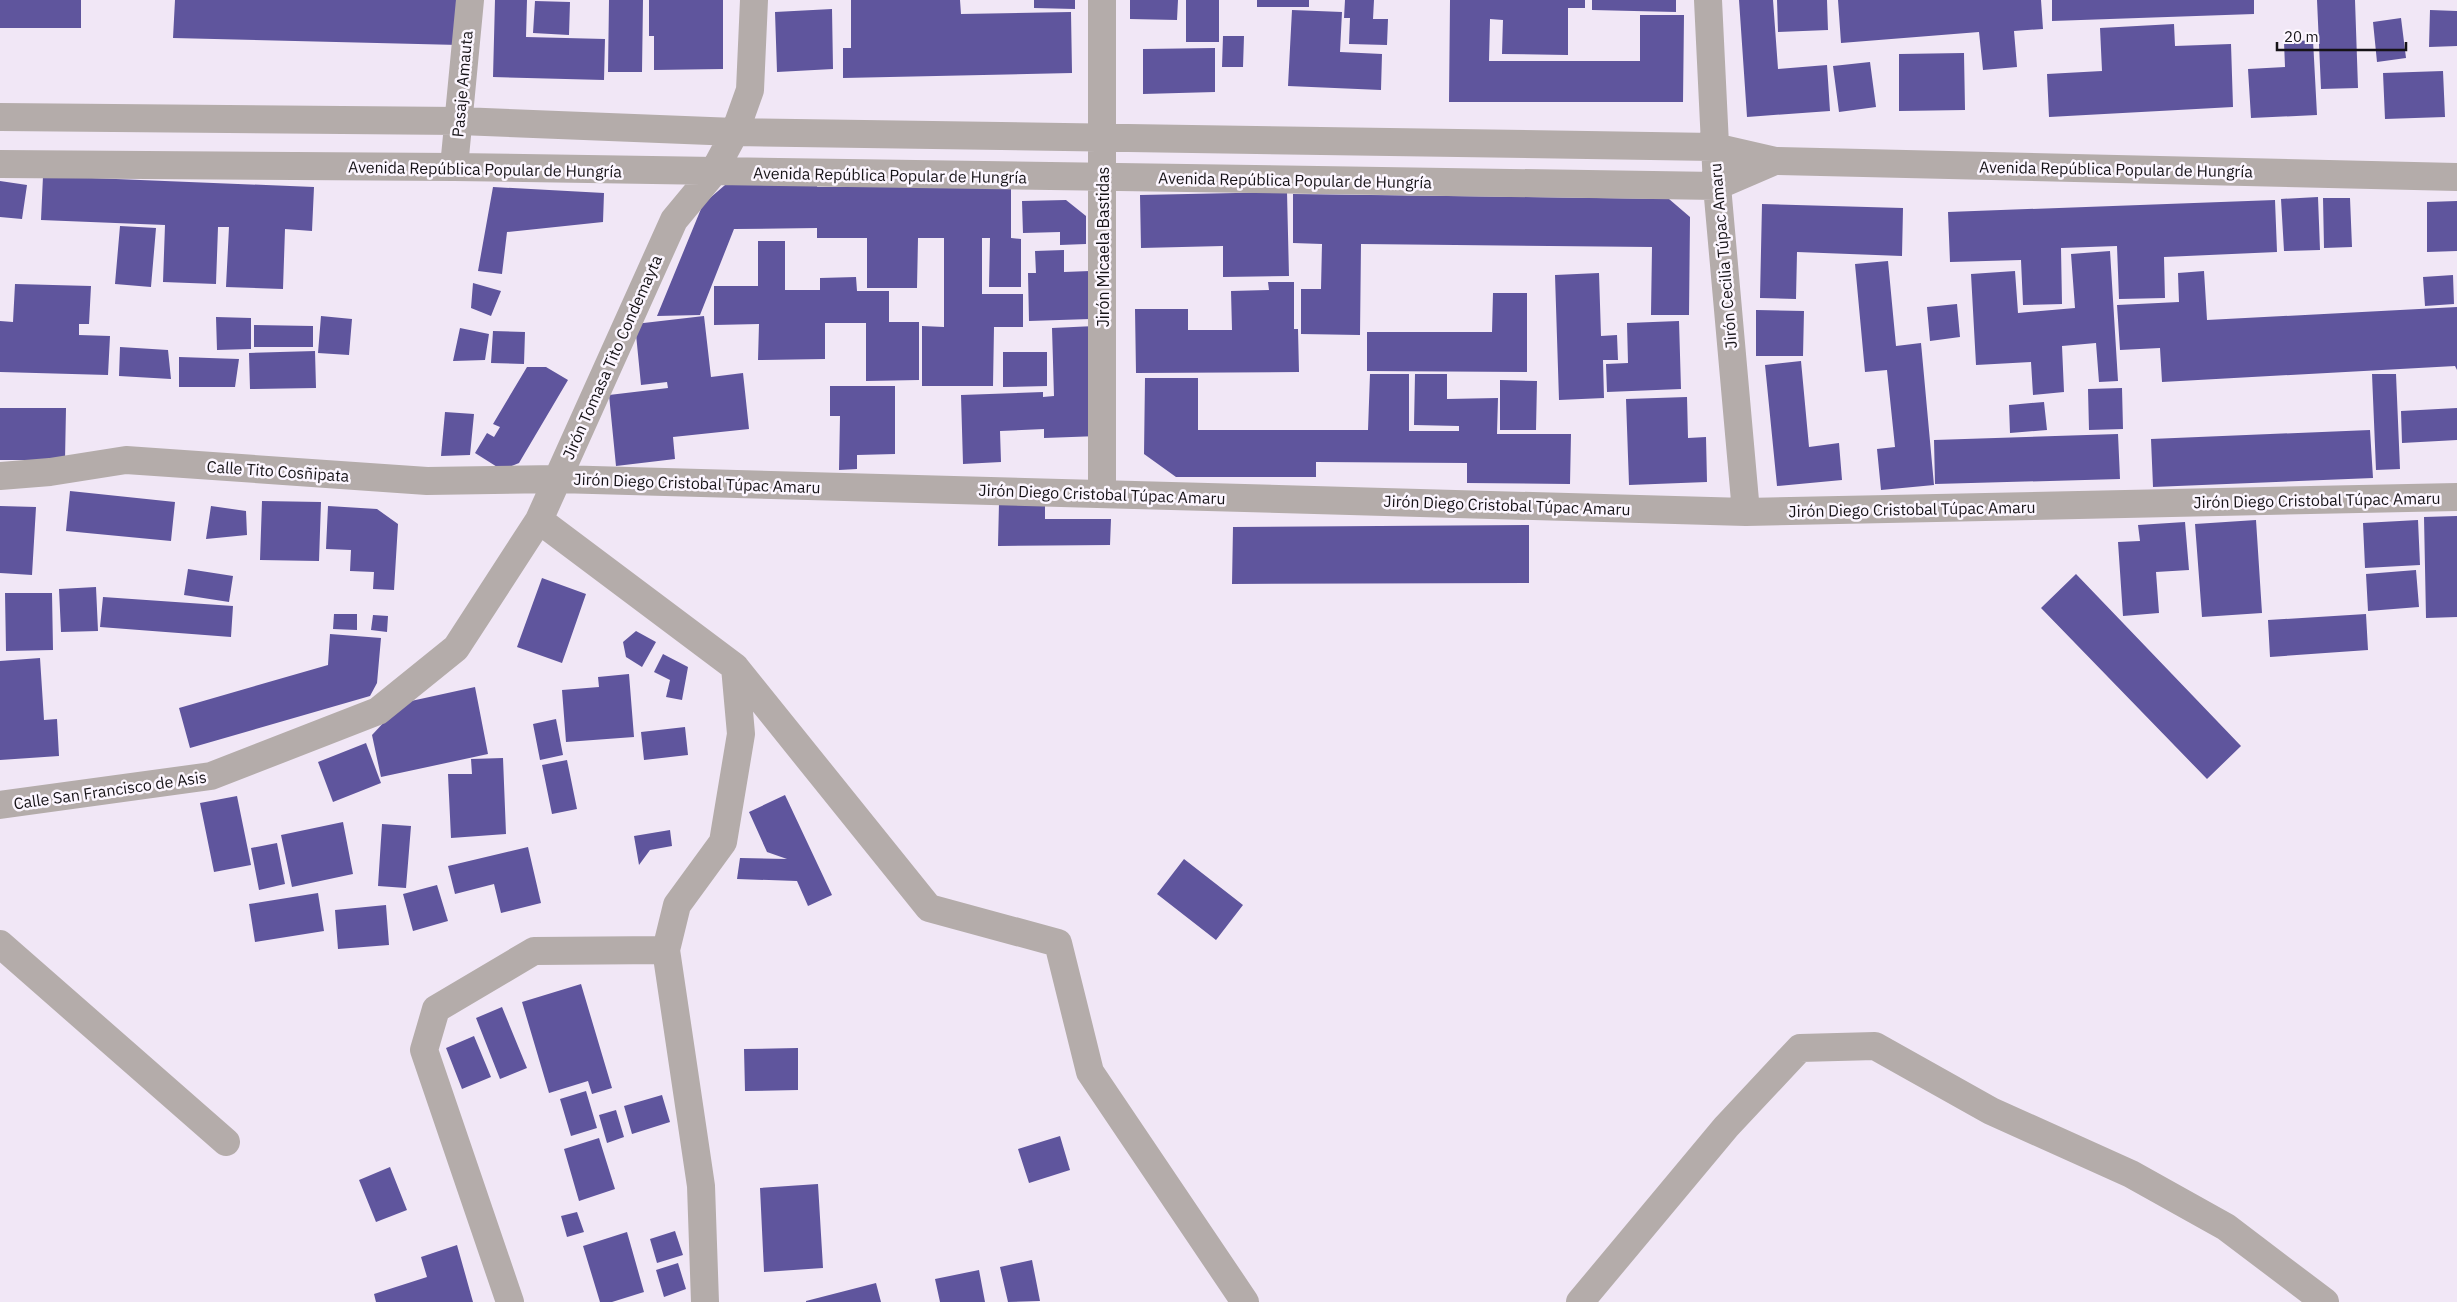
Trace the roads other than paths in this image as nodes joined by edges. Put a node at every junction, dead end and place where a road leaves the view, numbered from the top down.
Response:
1 (470, 0) edge
2 (754, 0) edge
3 (1102, 0) edge
4 (1708, 0) edge
5 (0, 117) edge
6 (460, 121) junction
7 (735, 132) junction
8 (1103, 138) junction
9 (1714, 146) junction
10 (1775, 161) junction
11 (0, 164) edge
12 (454, 167) junction
13 (712, 172) junction
14 (1104, 177) junction
15 (2457, 177) edge
16 (1717, 186) junction
17 (0, 476) edge
18 (557, 479) junction
19 (1102, 494) junction
20 (2457, 497) edge
21 (1746, 512) junction
22 (539, 520) junction
23 (456, 648) joint
24 (735, 667) junction
25 (0, 805) edge
26 (0, 944) edge
27 (666, 950) junction
28 (226, 1142) dead end
29 (510, 1302) edge
30 (705, 1302) edge
31 (1245, 1302) edge
32 (1580, 1302) edge
33 (2325, 1302) edge

1 - 6 street, Pasaje Amauta
2 - 7 street, Jirón Tomasa Tito Condemayta
3 - 8 street, Jirón Micaela Bastidas
4 - 9 street, Jirón Cecilia Túpac Amaru
5 - 6 street, Avenida República Popular de Hungría
6 - 7 street, Avenida República Popular de Hungría
6 - 12 street, Pasaje Amauta
7 - 8 street, Avenida República Popular de Hungría
7 - 13 street, Jirón Tomasa Tito Condemayta
8 - 9 street, Avenida República Popular de Hungría
8 - 14 street, Jirón Micaela Bastidas
9 - 10 street, Avenida República Popular de Hungría
9 - 16 street, Jirón Cecilia Túpac Amaru
10 - 15 street, Avenida República Popular de Hungría
10 - 16 street, Avenida República Popular de Hungría
11 - 12 street, Avenida República Popular de Hungría
12 - 13 street, Avenida República Popular de Hungría
13 - 14 street, Avenida República Popular de Hungría
13 - 18 street, Jirón Tomasa Tito Condemayta
14 - 16 street, Avenida República Popular de Hungría
14 - 19 street, Jirón Micaela Bastidas
16 - 21 street, Jirón Cecilia Túpac Amaru
17 - 18 street, Calle Tito Cosñipata
18 - 19 street, Jirón Diego Cristobal Túpac Amaru
18 - 22 street, Jirón Tomasa Tito Condemayta
19 - 21 street, Jirón Diego Cristobal Túpac Amaru
20 - 21 street, Jirón Diego Cristobal Túpac Amaru
22 - 23 street, Jirón Tomasa Tito Condemayta
22 - 24 street
23 - 25 street, Calle San Francisco de Asis
24 - 27 street
24 - 31 street
26 - 28 street
27 - 29 street
27 - 30 street
32 - 33 street

